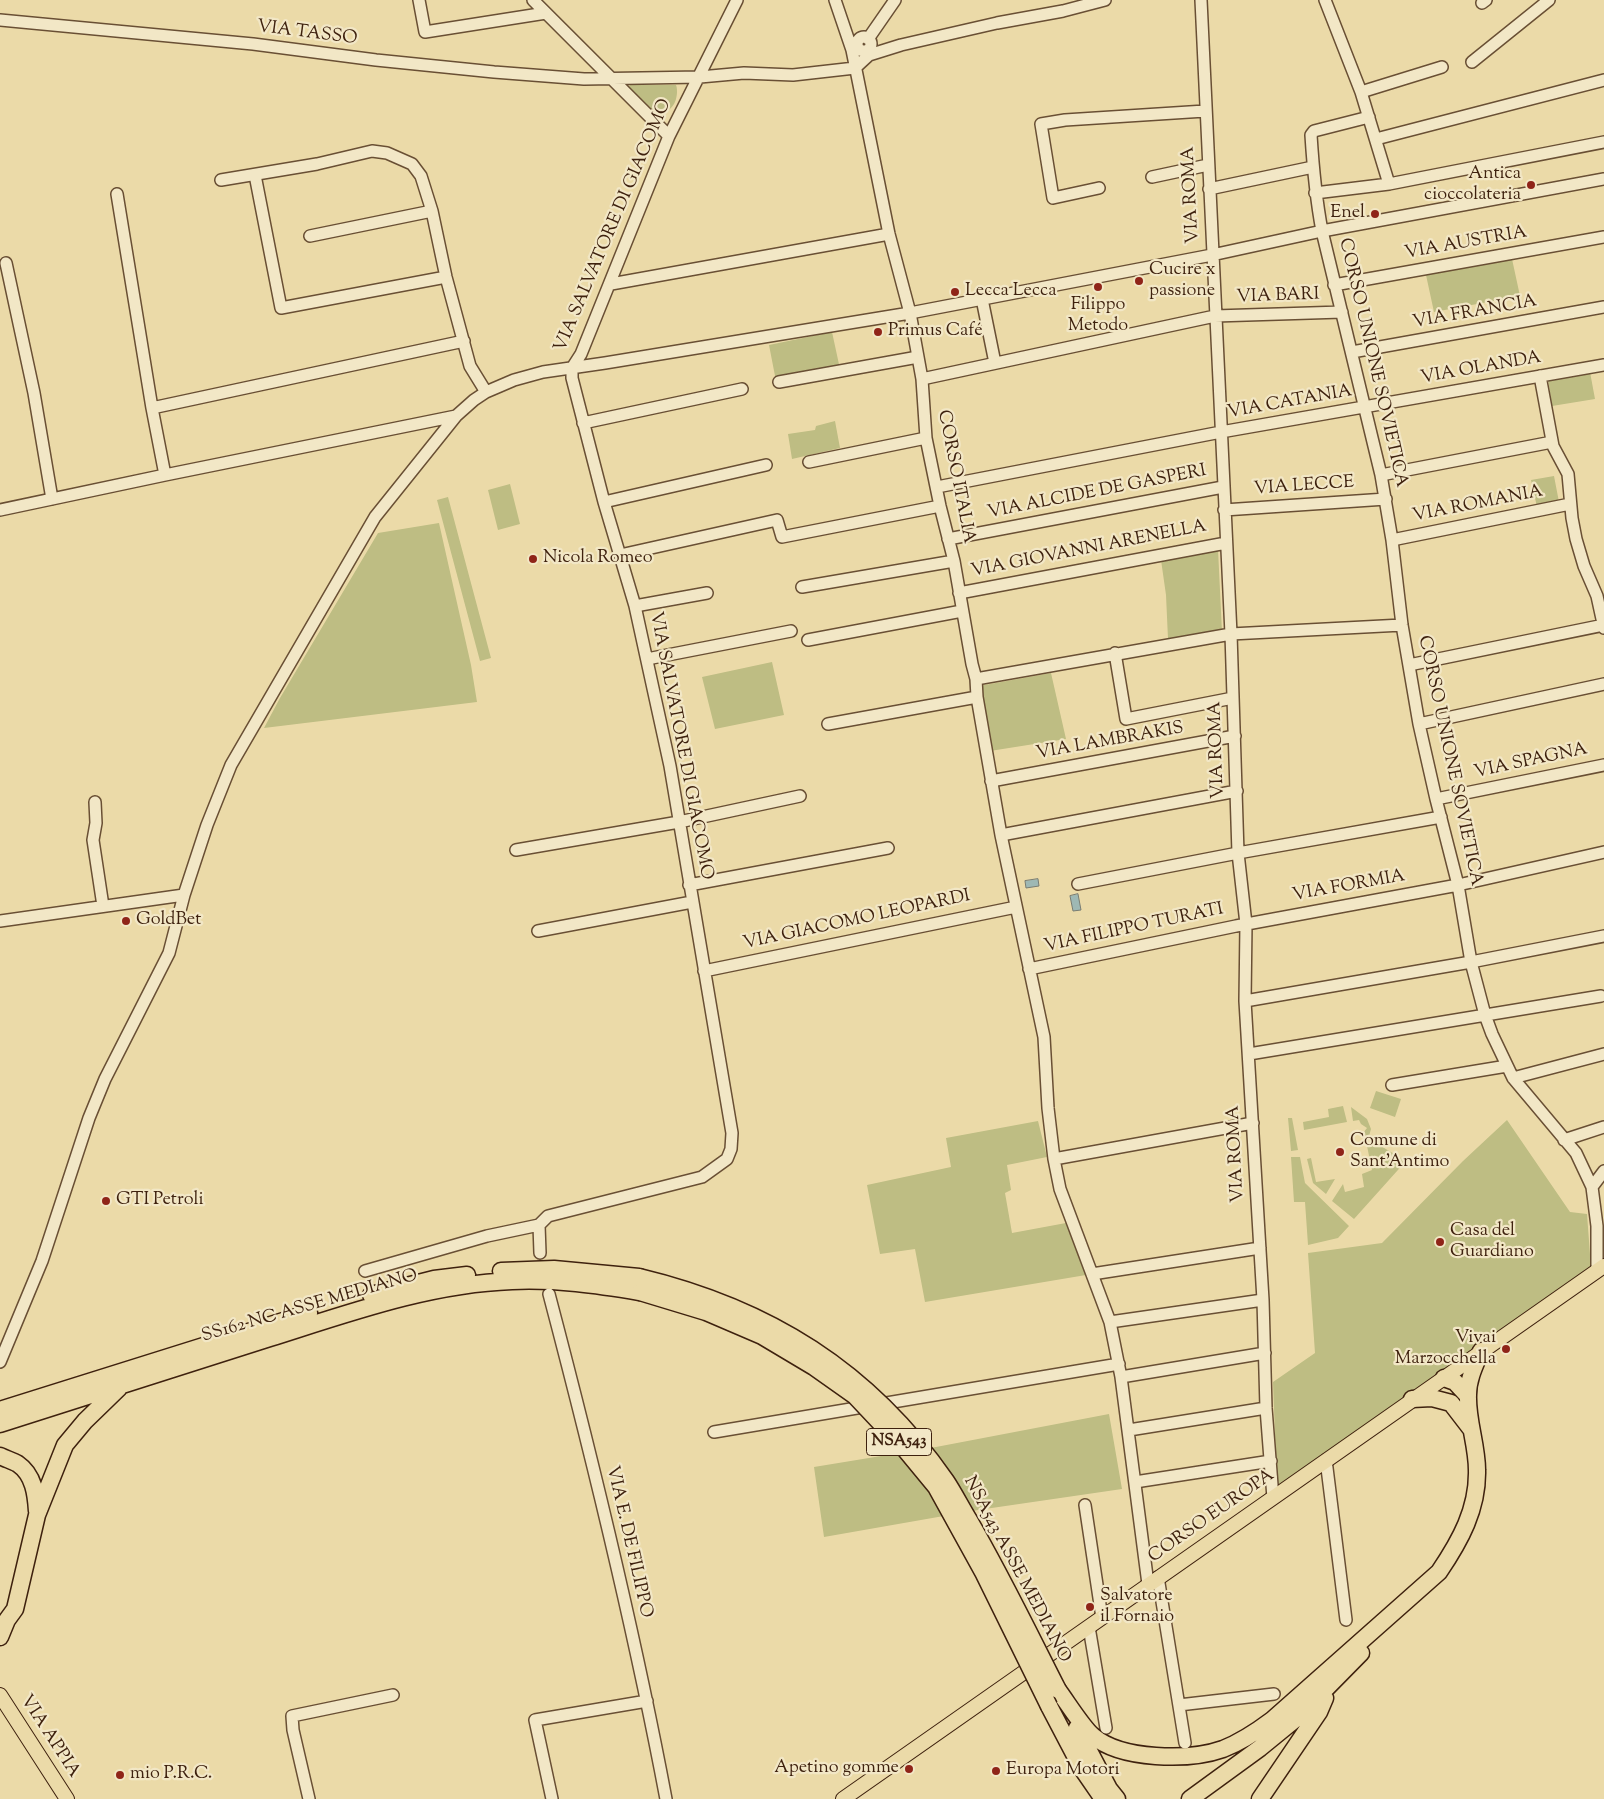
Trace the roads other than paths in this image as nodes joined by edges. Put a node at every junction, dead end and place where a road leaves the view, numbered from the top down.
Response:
1 (419, 0) edge
2 (533, 0) edge
3 (835, 0) edge
4 (895, 0) edge
5 (1105, 0) edge
6 (1201, 0) edge
7 (1325, 0) edge
8 (1549, 0) edge
9 (736, 1) edge
10 (546, 13) junction
11 (0, 20) edge
12 (869, 43) junction
13 (855, 48) junction
14 (882, 50) junction
15 (1472, 62) dead end
16 (1442, 67) dead end
17 (856, 68) junction
18 (700, 77) junction
19 (610, 78) junction
20 (1604, 80) edge
21 (1361, 92) junction
22 (1206, 111) junction
23 (1369, 117) junction
24 (669, 136) junction
25 (1376, 139) junction
26 (1604, 142) edge
27 (1208, 164) junction
28 (1313, 167) junction
29 (255, 175) junction
30 (1152, 177) dead end
31 (221, 180) dead end
32 (1604, 180) edge
33 (1389, 184) junction
34 (1099, 188) dead end
35 (1209, 189) junction
36 (1315, 193) junction
37 (117, 194) dead end
38 (432, 211) junction
39 (1322, 231) junction
40 (889, 234) junction
41 (310, 236) dead end
42 (1604, 237) edge
43 (1212, 255) junction
44 (6, 263) dead end
45 (446, 277) junction
46 (610, 284) junction
47 (1334, 285) junction
48 (982, 299) junction
49 (1604, 307) edge
50 (1342, 312) junction
51 (910, 313) junction
52 (1215, 316) junction
53 (464, 341) junction
54 (1352, 352) junction
55 (918, 356) junction
56 (995, 363) junction
57 (1604, 365) edge
58 (572, 368) junction
59 (1540, 376) junction
60 (922, 379) junction
61 (779, 382) dead end
62 (742, 389) dead end
63 (486, 392) junction
64 (152, 408) junction
65 (1364, 408) junction
66 (456, 416) junction
67 (583, 423) junction
68 (1220, 432) junction
69 (926, 438) junction
70 (1552, 442) junction
71 (810, 462) dead end
72 (766, 465) dead end
73 (165, 475) junction
74 (1381, 475) junction
75 (937, 487) junction
76 (1223, 487) junction
77 (52, 499) junction
78 (1386, 499) junction
79 (604, 502) junction
80 (1570, 504) junction
81 (940, 506) junction
82 (0, 510) edge
83 (1224, 510) junction
84 (948, 539) junction
85 (1392, 540) junction
86 (1226, 543) junction
87 (620, 555) junction
88 (954, 561) junction
89 (802, 587) dead end
90 (959, 592) junction
91 (707, 593) dead end
92 (635, 606) junction
93 (962, 611) junction
94 (1402, 624) junction
95 (1604, 626) edge
96 (791, 630) dead end
97 (1231, 634) junction
98 (808, 640) dead end
99 (1115, 653) junction
100 (647, 660) junction
101 (1409, 665) junction
102 (976, 679) junction
103 (1604, 684) edge
104 (977, 697) junction
105 (1233, 698) junction
106 (828, 724) dead end
107 (1420, 724) junction
108 (1235, 736) junction
109 (1604, 765) edge
110 (991, 781) junction
111 (1237, 791) junction
112 (800, 796) dead end
113 (1436, 799) junction
114 (94, 802) dead end
115 (1440, 817) junction
116 (679, 822) junction
117 (1001, 835) junction
118 (888, 848) dead end
119 (516, 850) dead end
120 (1604, 852) edge
121 (1238, 853) junction
122 (1078, 884) dead end
123 (689, 885) junction
124 (1458, 885) junction
125 (184, 895) junction
126 (692, 902) junction
127 (103, 906) junction
128 (1016, 907) junction
129 (0, 921) edge
130 (1246, 924) junction
131 (538, 931) dead end
132 (1604, 936) edge
133 (1471, 962) junction
134 (1029, 969) junction
135 (704, 971) junction
136 (1601, 996) dead end
137 (1245, 1001) junction
138 (1485, 1015) junction
139 (1249, 1054) junction
140 (1604, 1054) edge
141 (1507, 1066) junction
142 (1514, 1078) junction
143 (1392, 1085) dead end
144 (1254, 1123) junction
145 (1604, 1127) edge
146 (1564, 1140) junction
147 (1054, 1159) junction
148 (1604, 1171) edge
149 (1592, 1187) junction
150 (539, 1225) junction
151 (1260, 1248) junction
152 (540, 1252) dead end
153 (1601, 1269) edge
154 (365, 1271) dead end
155 (1092, 1274) junction
156 (639, 1284) junction
157 (549, 1294) dead end
158 (1263, 1300) junction
159 (1110, 1322) junction
160 (1481, 1351) junction
161 (1265, 1352) junction
162 (0, 1362) edge
163 (1118, 1364) junction
164 (1122, 1377) junction
165 (1444, 1378) junction
166 (122, 1384) junction
167 (1468, 1396) junction
168 (1412, 1399) junction
169 (1451, 1403) junction
170 (1266, 1408) junction
171 (3, 1416) edge
172 (1471, 1429) junction
173 (1129, 1430) junction
174 (714, 1432) dead end
175 (0, 1456) edge
176 (1326, 1460) junction
177 (1271, 1461) junction
178 (1135, 1482) junction
179 (1273, 1498) junction
180 (1085, 1505) dead end
181 (37, 1515) junction
182 (1153, 1581) junction
183 (1406, 1603) junction
184 (1102, 1618) junction
185 (1346, 1620) dead end
186 (4, 1621) edge
187 (1089, 1627) junction
188 (0, 1637) edge
189 (1332, 1685) junction
190 (1058, 1690) junction
191 (1274, 1694) dead end
192 (0, 1695) edge
193 (393, 1695) dead end
194 (647, 1701) junction
195 (1179, 1705) junction
196 (1106, 1728) dead end
197 (1185, 1743) dead end
198 (67, 1799) edge
199 (309, 1799) edge
200 (552, 1799) edge
201 (666, 1799) edge
202 (843, 1799) edge
203 (1102, 1799) edge
204 (1117, 1799) edge
205 (1190, 1799) edge
206 (1260, 1799) edge

1 - 10 street
2 - 10 street
3 - 13 street, CORSO ITALIA
4 - 12 street
5 - 14 street
6 - 22 street, VIA ROMA
7 - 21 street
8 - 15 street
9 - 18 street, VIA SALVATORE DI GIACOMO
10 - 19 street
11 - 19 street, VIA TASSO
12 - 13 street
12 - 14 street
13 - 17 street, CORSO ITALIA
14 - 17 street
16 - 21 street
17 - 18 street, VIA TASSO
17 - 40 street, CORSO ITALIA
18 - 19 street, VIA TASSO
18 - 24 street, VIA SALVATORE DI GIACOMO
19 - 24 street
20 - 25 street
21 - 23 street
22 - 27 street, VIA ROMA
22 - 34 street
23 - 25 street
23 - 28 street, CORSO UNIONE SOVIETICA
24 - 46 street, VIA SALVATORE DI GIACOMO
25 - 33 street
26 - 33 street
27 - 30 street
27 - 35 street, VIA ROMA
28 - 35 street
28 - 36 street, CORSO UNIONE SOVIETICA
29 - 31 street
29 - 38 street
29 - 45 street
32 - 39 street
33 - 36 street
35 - 43 street, VIA ROMA
36 - 39 street, CORSO UNIONE SOVIETICA
37 - 64 street
38 - 41 street
38 - 45 street
39 - 43 street
39 - 47 street, CORSO UNIONE SOVIETICA
40 - 46 street
40 - 51 street, CORSO ITALIA
42 - 47 street, VIA AUSTRIA
43 - 48 street
43 - 52 street, VIA ROMA
44 - 77 street
45 - 53 street
46 - 58 street, VIA SALVATORE DI GIACOMO
47 - 50 street, CORSO UNIONE SOVIETICA
48 - 51 street
48 - 56 street
49 - 54 street, VIA FRANCIA
50 - 52 street, VIA BARI
50 - 54 street, CORSO UNIONE SOVIETICA
51 - 55 street, CORSO ITALIA
51 - 58 street
52 - 56 street, VIA BARI
52 - 68 street, VIA ROMA
53 - 63 street
53 - 64 street
54 - 65 street, CORSO UNIONE SOVIETICA
55 - 60 street, CORSO ITALIA
55 - 61 street
56 - 60 street, VIA BARI
57 - 59 street, VIA OLANDA
58 - 63 street
58 - 67 street, VIA SALVATORE DI GIACOMO
59 - 65 street, VIA OLANDA
59 - 70 street
60 - 69 street, CORSO ITALIA
62 - 67 street
63 - 66 street
64 - 73 street
65 - 68 street, VIA CATANIA
65 - 74 street, CORSO UNIONE SOVIETICA
66 - 73 street
66 - 125 street
67 - 79 street, VIA SALVATORE DI GIACOMO
68 - 75 street, VIA CATANIA
68 - 76 street, VIA ROMA
69 - 71 street
69 - 75 street, CORSO ITALIA
70 - 74 street
70 - 80 street
72 - 79 street
73 - 77 street
74 - 78 street, CORSO UNIONE SOVIETICA
75 - 81 street, CORSO ITALIA
76 - 83 street, VIA ROMA
76 - 84 street, VIA ALCIDE DE GASPERI
77 - 82 street
78 - 83 street, VIA LECCE
78 - 85 street, CORSO UNIONE SOVIETICA
79 - 87 street, VIA SALVATORE DI GIACOMO
80 - 85 street, VIA ROMANIA
80 - 95 street
81 - 84 street, CORSO ITALIA
81 - 87 street
83 - 86 street, VIA ROMA
84 - 88 street, CORSO ITALIA
85 - 94 street, CORSO UNIONE SOVIETICA
86 - 90 street, VIA GIOVANNI ARENELLA
86 - 97 street, VIA ROMA
87 - 92 street, VIA SALVATORE DI GIACOMO
88 - 89 street
88 - 90 street, CORSO ITALIA
90 - 93 street, CORSO ITALIA
91 - 92 street
92 - 100 street, VIA SALVATORE DI GIACOMO
93 - 98 street
93 - 102 street, CORSO ITALIA
94 - 97 street
94 - 101 street, CORSO UNIONE SOVIETICA
95 - 101 street
96 - 100 street
97 - 99 street
97 - 105 street, VIA ROMA
99 - 102 street
99 - 105 street
100 - 116 street, VIA SALVATORE DI GIACOMO
101 - 107 street, CORSO UNIONE SOVIETICA
102 - 104 street, CORSO ITALIA
103 - 107 street
104 - 106 street
104 - 110 street, CORSO ITALIA
105 - 108 street, VIA ROMA
107 - 113 street, CORSO UNIONE SOVIETICA
108 - 110 street, VIA LAMBRAKIS
108 - 111 street, VIA ROMA
109 - 113 street, VIA SPAGNA
110 - 117 street, CORSO ITALIA
111 - 117 street
111 - 121 street, VIA ROMA
112 - 116 street
113 - 115 street, CORSO UNIONE SOVIETICA
114 - 127 street
115 - 121 street
115 - 124 street, CORSO UNIONE SOVIETICA
116 - 119 street
116 - 123 street, VIA SALVATORE DI GIACOMO
117 - 128 street, CORSO ITALIA
118 - 123 street
120 - 124 street, VIA FORMIA
121 - 122 street
121 - 130 street, VIA ROMA
123 - 126 street, VIA SALVATORE DI GIACOMO
124 - 130 street, VIA FORMIA
124 - 133 street, CORSO UNIONE SOVIETICA
125 - 127 street
125 - 162 street
126 - 131 street
126 - 135 street, VIA SALVATORE DI GIACOMO
127 - 129 street
128 - 134 street, CORSO ITALIA
128 - 135 street, VIA GIACOMO LEOPARDI
130 - 134 street, VIA FILIPPO TURATI
130 - 137 street, VIA ROMA
132 - 133 street
133 - 137 street
133 - 138 street, CORSO UNIONE SOVIETICA
134 - 147 street, CORSO ITALIA
135 - 150 street, VIA SALVATORE DI GIACOMO
136 - 138 street
137 - 139 street, VIA ROMA
138 - 139 street
138 - 141 street, CORSO UNIONE SOVIETICA
139 - 144 street, VIA ROMA
140 - 142 street
141 - 142 street, CORSO UNIONE SOVIETICA
141 - 143 street
142 - 146 street, CORSO UNIONE SOVIETICA
144 - 147 street
144 - 151 street, VIA ROMA
145 - 146 street
146 - 149 street, CORSO UNIONE SOVIETICA
147 - 155 street, CORSO ITALIA
148 - 149 street
149 - 153 street, CORSO UNIONE SOVIETICA
150 - 152 street
150 - 154 street, VIA SALVATORE DI GIACOMO
151 - 155 street
151 - 158 street, VIA ROMA
153 - 160 main road, CORSO EUROPA
155 - 159 street, CORSO ITALIA
156 - 166 highway, SS162 NC ASSE MEDIANO
156 - 171 highway
156 - 190 highway, NSA543 ASSE MEDIANO / NSA543, bridge
156 - 203 highway, NSA543 ASSE MEDIANO / NSA543, bridge
157 - 194 street, VIA E. DE FILIPPO
158 - 159 street
158 - 161 street, VIA ROMA
159 - 163 street, CORSO ITALIA
160 - 165 main road, CORSO EUROPA
160 - 167 highway
161 - 164 street
161 - 170 street, VIA ROMA
163 - 164 street, CORSO ITALIA
163 - 174 street
164 - 173 street, CORSO ITALIA
165 - 167 highway
165 - 168 main road, CORSO EUROPA
165 - 169 highway
166 - 171 highway, SS162 NC ASSE MEDIANO
166 - 181 highway
167 - 172 highway
168 - 169 highway
168 - 176 main road, CORSO EUROPA
169 - 172 highway
170 - 173 street
170 - 177 street, VIA ROMA
172 - 183 highway
173 - 178 street, CORSO ITALIA
175 - 181 highway
176 - 179 main road, CORSO EUROPA
176 - 185 street
177 - 178 street
177 - 179 street, VIA ROMA
178 - 182 street, CORSO ITALIA
179 - 182 main road, CORSO EUROPA
180 - 184 street
181 - 186 highway
182 - 184 main road, CORSO EUROPA
182 - 195 street, CORSO ITALIA
183 - 189 highway
183 - 190 highway
184 - 187 main road, CORSO EUROPA
186 - 188 highway
187 - 196 street
187 - 202 main road, CORSO EUROPA
189 - 205 highway
189 - 206 highway
190 - 204 highway, NSA543 ASSE MEDIANO / NSA543
191 - 195 street
192 - 198 main road, VIA APPIA
193 - 199 street
194 - 200 street
194 - 201 street, VIA E. DE FILIPPO
195 - 197 street, CORSO ITALIA

